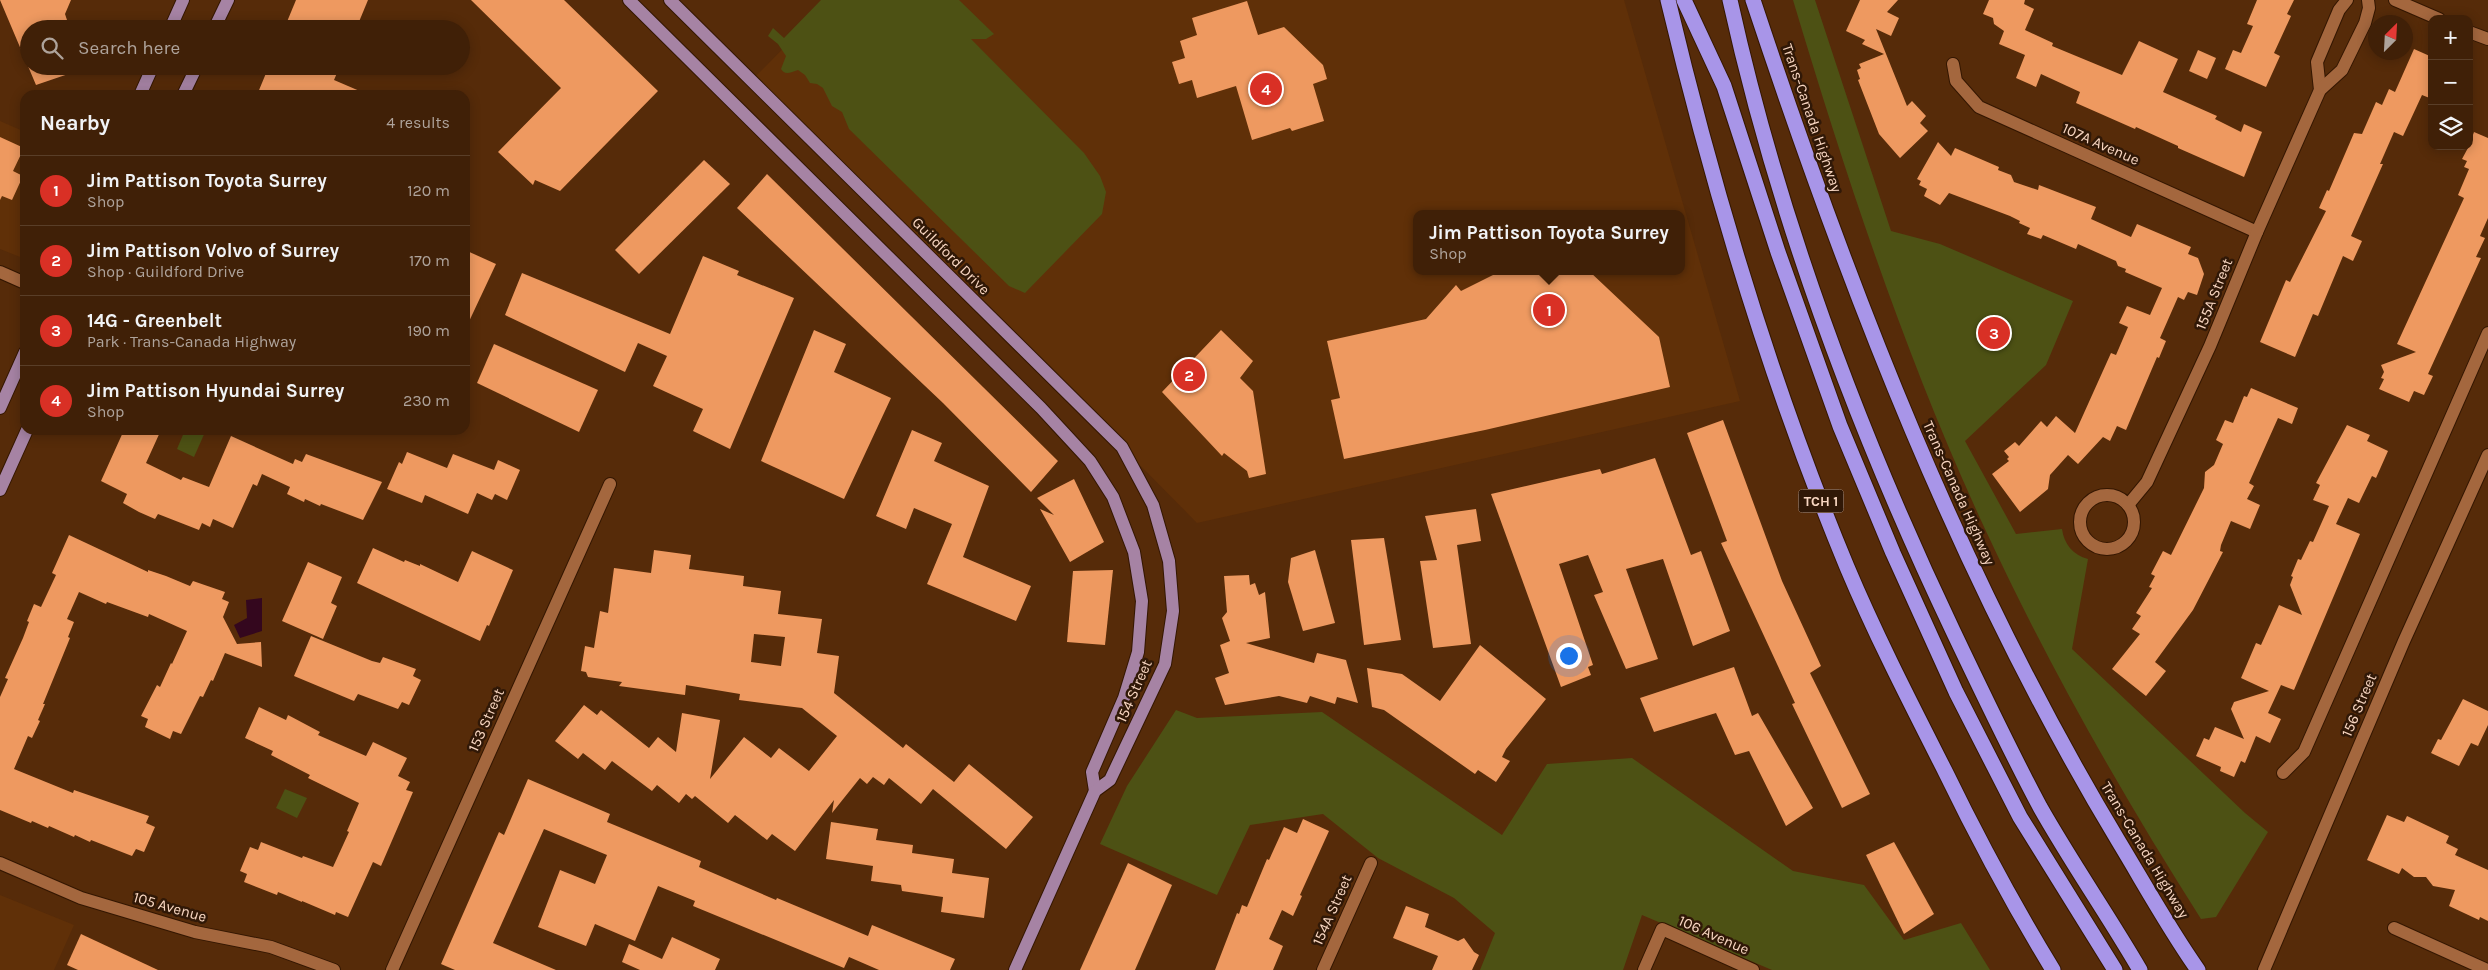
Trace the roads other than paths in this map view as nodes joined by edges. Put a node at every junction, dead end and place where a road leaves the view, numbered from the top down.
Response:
1 (183, 0) edge
2 (228, 0) edge
3 (629, 0) edge
4 (670, 0) edge
5 (1668, 0) edge
6 (1684, 0) edge
7 (1730, 0) edge
8 (1753, 0) edge
9 (1763, 0) edge
10 (2347, 0) edge
11 (2368, 0) edge
12 (2396, 0) edge
13 (2430, 15) edge
14 (174, 20) edge
15 (218, 20) edge
16 (2473, 33) edge
17 (2488, 39) edge
18 (1954, 64) dead end
19 (1776, 69) junction
20 (149, 75) edge
21 (193, 75) edge
22 (142, 90) edge
23 (185, 90) edge
24 (2320, 90) junction
25 (2257, 232) junction
26 (0, 272) edge
27 (20, 281) edge
28 (2488, 333) edge
29 (20, 363) edge
30 (0, 408) edge
31 (25, 435) edge
32 (2488, 455) edge
33 (610, 484) dead end
34 (0, 490) edge
35 (2128, 505) junction
36 (1169, 561) joint
37 (2283, 773) dead end
38 (1095, 791) junction
39 (0, 863) edge
40 (1371, 863) dead end
41 (2394, 928) dead end
42 (2197, 968) edge
43 (334, 970) edge
44 (392, 970) edge
45 (1014, 970) edge
46 (1323, 970) edge
47 (1644, 970) edge
48 (1753, 970) edge
49 (2053, 970) edge
50 (2115, 970) edge
51 (2140, 970) edge
52 (2264, 970) edge
53 (2487, 970) edge

1 - 14 main road
2 - 15 main road
3 - 38 main road, 154 Street
4 - 36 main road, Guildford Drive
5 - 49 highway, TCH 1
6 - 50 highway
7 - 51 highway
8 - 19 highway, Trans-Canada Highway
9 - 19 highway
10 - 24 street
11 - 24 street, 155A Street
12 - 13 street
16 - 17 street
18 - 25 street, 107A Avenue
19 - 42 highway, Trans-Canada Highway
20 - 22 main road
21 - 23 main road
24 - 25 street, 155A Street
25 - 35 street, 155A Street
26 - 27 street
28 - 37 street
29 - 30 main road
31 - 34 main road
32 - 52 street, 156 Street
33 - 44 street, 153 Street
35 - 35 street
36 - 38 main road, 154 Street
38 - 45 main road, 154 Street
39 - 43 street, 105 Avenue
40 - 46 street, 154A Street
41 - 53 street
47 - 48 street, 106 Avenue

